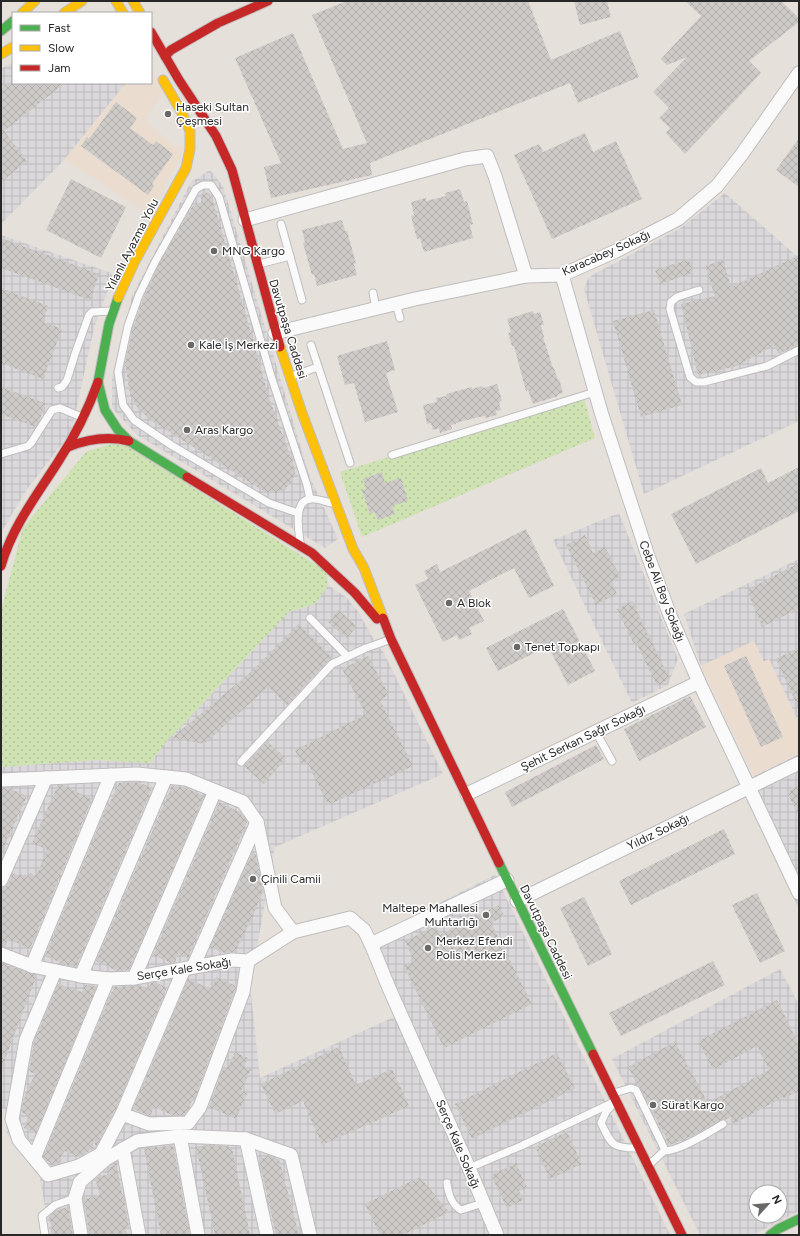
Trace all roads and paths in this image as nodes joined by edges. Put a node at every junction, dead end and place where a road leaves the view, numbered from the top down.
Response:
1 (35, 1) edge
2 (82, 1) edge
3 (116, 1) edge
4 (133, 1) edge
5 (268, 1) edge
6 (23, 12) edge
7 (66, 12) edge
8 (122, 12) edge
9 (139, 12) edge
10 (12, 22) edge
11 (218, 23) junction
12 (1, 31) edge
13 (187, 31) dead end
14 (152, 34) edge
15 (165, 37) dead end
16 (12, 48) edge
17 (1, 54) edge
18 (165, 56) junction
19 (158, 71) dead end
20 (799, 73) edge
21 (198, 158) dead end
22 (218, 158) dead end
23 (186, 168) junction
24 (232, 170) junction
25 (245, 220) junction
26 (281, 224) dead end
27 (290, 256) junction
28 (257, 265) junction
29 (562, 275) junction
30 (526, 276) junction
31 (699, 290) dead end
32 (373, 294) dead end
33 (302, 300) dead end
34 (396, 304) junction
35 (376, 309) junction
36 (113, 311) junction
37 (400, 318) dead end
38 (276, 333) junction
39 (311, 345) dead end
40 (799, 350) edge
41 (318, 367) junction
42 (290, 376) junction
43 (98, 382) junction
44 (58, 388) dead end
45 (595, 392) junction
46 (84, 418) junction
47 (129, 441) junction
48 (68, 447) junction
49 (1, 454) edge
50 (392, 455) dead end
51 (350, 463) dead end
52 (310, 499) junction
53 (336, 504) junction
54 (298, 513) junction
55 (300, 545) junction
56 (312, 552) junction
57 (334, 560) dead end
58 (1, 566) edge
59 (310, 618) dead end
60 (391, 639) junction
61 (347, 656) junction
62 (699, 682) junction
63 (596, 732) junction
64 (612, 761) dead end
65 (241, 762) dead end
66 (799, 763) edge
67 (111, 775) junction
68 (166, 777) junction
69 (46, 778) junction
70 (1, 780) edge
71 (750, 788) junction
72 (215, 791) junction
73 (467, 794) junction
74 (257, 822) junction
75 (1, 880) edge
76 (508, 880) junction
77 (799, 893) edge
78 (517, 901) junction
79 (293, 932) junction
80 (371, 944) junction
81 (1, 954) edge
82 (248, 961) junction
83 (32, 966) junction
84 (188, 968) junction
85 (55, 971) junction
86 (82, 976) junction
87 (134, 978) junction
88 (108, 979) junction
89 (614, 1097) junction
90 (122, 1114) junction
91 (723, 1124) dead end
92 (180, 1136) junction
93 (246, 1139) junction
94 (639, 1148) junction
95 (123, 1149) junction
96 (664, 1151) junction
97 (34, 1158) junction
98 (100, 1159) junction
99 (648, 1166) junction
100 (469, 1168) junction
101 (447, 1183) dead end
102 (75, 1198) junction
103 (483, 1203) junction
104 (799, 1219) edge
105 (46, 1235) edge
106 (82, 1235) edge
107 (139, 1235) edge
108 (198, 1235) edge
109 (267, 1235) edge
110 (310, 1235) edge
111 (497, 1235) edge
112 (682, 1235) edge
113 (770, 1235) edge

1 - 6 main road
2 - 7 main road
3 - 8 main road
4 - 9 main road
5 - 11 main road
10 - 12 main road
11 - 13 main road
11 - 18 main road
14 - 15 main road
14 - 18 main road, Davutpaşa Caddesi
16 - 17 main road
18 - 24 main road, Davutpaşa Caddesi
19 - 23 main road
20 - 29 street, Karacabey Sokağı
21 - 23 main road
22 - 24 main road
23 - 36 main road, Yılanlı Ayazma Yolu
24 - 25 main road, Davutpaşa Caddesi
25 - 28 main road, Davutpaşa Caddesi
25 - 30 street
26 - 27 lane
27 - 28 lane
27 - 33 lane
28 - 38 main road, Davutpaşa Caddesi
29 - 30 street, Karacabey Sokağı
29 - 45 street, Cebe Ali Bey Sokağı
30 - 34 street, Karacabey Sokağı
31 - 40 lane
32 - 35 lane
34 - 35 street, Karacabey Sokağı
34 - 37 lane
35 - 38 street, Karacabey Sokağı
36 - 43 main road, Yılanlı Ayazma Yolu
36 - 44 lane
38 - 42 main road, Davutpaşa Caddesi
39 - 41 lane
41 - 42 lane
41 - 51 lane
42 - 53 main road, Davutpaşa Caddesi
43 - 46 main road, Yılanlı Ayazma Yolu
43 - 47 main road
45 - 50 lane
45 - 62 street, Cebe Ali Bey Sokağı
46 - 48 main road, Yılanlı Ayazma Yolu
46 - 49 lane
47 - 48 main road
47 - 55 main road, Davutpaşa Caddesi
48 - 58 main road, Yılanlı Ayazma Yolu
52 - 53 lane
52 - 54 lane
52 - 54 lane
53 - 60 main road, Davutpaşa Caddesi
54 - 55 lane
55 - 56 main road, Davutpaşa Caddesi
56 - 57 main road
56 - 60 main road, Davutpaşa Caddesi
59 - 61 lane
60 - 61 lane
60 - 73 main road, Davutpaşa Caddesi
61 - 65 lane
62 - 63 street, Şehit Serkan Sağır Sokağı
62 - 71 street, Cebe Ali Bey Sokağı
63 - 64 lane
63 - 73 street, Şehit Serkan Sağır Sokağı
66 - 71 street, Yıldız Sokağı
67 - 68 street
67 - 69 street
67 - 83 street
68 - 72 street
68 - 86 street
69 - 70 street
69 - 75 street
71 - 77 street, Cebe Ali Bey Sokağı
71 - 78 street, Yıldız Sokağı
72 - 74 street
72 - 87 street
73 - 76 main road, Davutpaşa Caddesi
74 - 79 street
74 - 84 street
76 - 78 main road, Davutpaşa Caddesi
76 - 80 street
78 - 89 main road, Davutpaşa Caddesi
79 - 80 street, Serçe Kale Sokağı
79 - 82 street, Serçe Kale Sokağı
80 - 100 street, Serçe Kale Sokağı
81 - 83 street, Serçe Kale Sokağı
82 - 84 street, Serçe Kale Sokağı
82 - 90 street
83 - 85 street, Serçe Kale Sokağı
84 - 87 street, Serçe Kale Sokağı
84 - 90 street
85 - 86 street, Serçe Kale Sokağı
85 - 97 street
86 - 88 street, Serçe Kale Sokağı
87 - 88 street, Serçe Kale Sokağı
88 - 97 street
89 - 94 main road, Davutpaşa Caddesi
89 - 94 lane
89 - 96 lane
89 - 100 lane
90 - 98 street
91 - 96 lane
92 - 93 street
92 - 95 street
92 - 108 street
93 - 109 street
93 - 110 street
94 - 99 main road, Davutpaşa Caddesi
95 - 98 street
95 - 107 street
96 - 99 lane
97 - 98 street
98 - 102 street
99 - 112 main road, Davutpaşa Caddesi
100 - 103 street, Serçe Kale Sokağı
101 - 103 lane
102 - 105 lane
102 - 106 street
103 - 111 street, Serçe Kale Sokağı
104 - 113 main road

